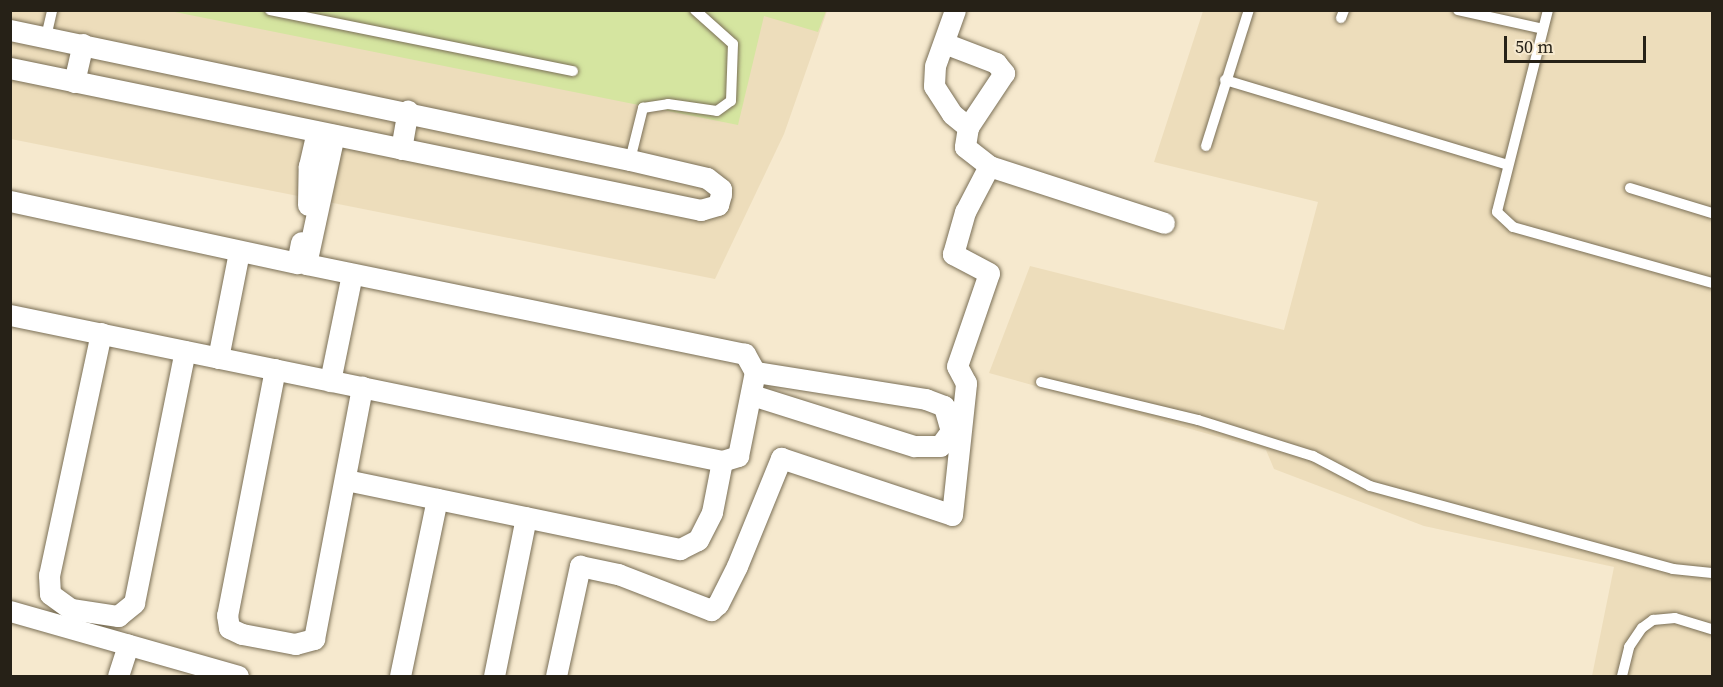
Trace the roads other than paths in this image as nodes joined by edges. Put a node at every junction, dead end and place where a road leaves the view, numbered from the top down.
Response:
1 (52, 10) edge
2 (270, 10) edge
3 (695, 10) edge
4 (955, 10) edge
5 (1249, 10) edge
6 (1458, 10) edge
7 (1548, 10) edge
8 (1543, 29) junction
9 (10, 30) edge
10 (46, 37) junction
11 (83, 44) junction
12 (944, 44) junction
13 (10, 68) edge
14 (573, 71) dead end
15 (1225, 80) junction
16 (74, 82) junction
17 (408, 111) junction
18 (968, 127) junction
19 (325, 133) junction
20 (1206, 146) dead end
21 (401, 149) junction
22 (630, 160) junction
23 (1508, 165) junction
24 (989, 166) junction
25 (1630, 189) dead end
26 (10, 201) edge
27 (1713, 213) edge
28 (310, 222) junction
29 (1164, 223) dead end
30 (240, 252) junction
31 (351, 274) junction
32 (1713, 283) edge
33 (10, 315) edge
34 (100, 333) junction
35 (185, 351) junction
36 (218, 358) junction
37 (275, 369) junction
38 (755, 372) junction
39 (330, 381) junction
40 (1041, 382) dead end
41 (362, 387) junction
42 (752, 395) junction
43 (722, 461) junction
44 (346, 480) junction
45 (437, 499) junction
46 (526, 517) junction
47 (1713, 573) edge
48 (10, 611) edge
49 (1713, 629) edge
50 (128, 645) junction
51 (118, 676) edge
52 (238, 676) edge
53 (400, 676) edge
54 (494, 676) edge
55 (556, 676) edge
56 (1622, 676) edge

1 - 10 lane
2 - 14 lane
3 - 22 lane
4 - 12 street
5 - 15 lane
6 - 8 lane
7 - 8 lane
8 - 23 lane
9 - 10 street
10 - 11 street
11 - 16 street
11 - 17 street
12 - 18 street
12 - 18 street
13 - 16 street
15 - 20 lane
15 - 23 lane
16 - 19 street
17 - 21 street
17 - 22 street
18 - 24 street
19 - 21 street
19 - 28 street
21 - 22 street
23 - 32 lane
24 - 29 street
24 - 55 street
25 - 27 lane
26 - 30 street
28 - 30 street
28 - 31 street
30 - 36 street
31 - 38 street
31 - 39 street
33 - 34 street
34 - 35 street
34 - 35 street
35 - 36 street
36 - 37 street
37 - 39 street
37 - 44 street
38 - 42 street
38 - 42 street
39 - 41 street
40 - 47 lane
41 - 43 street
41 - 44 street
42 - 43 street
43 - 46 street
44 - 45 street
45 - 46 street
45 - 53 street
46 - 54 street
48 - 50 street
49 - 56 lane
50 - 51 street
50 - 52 street

